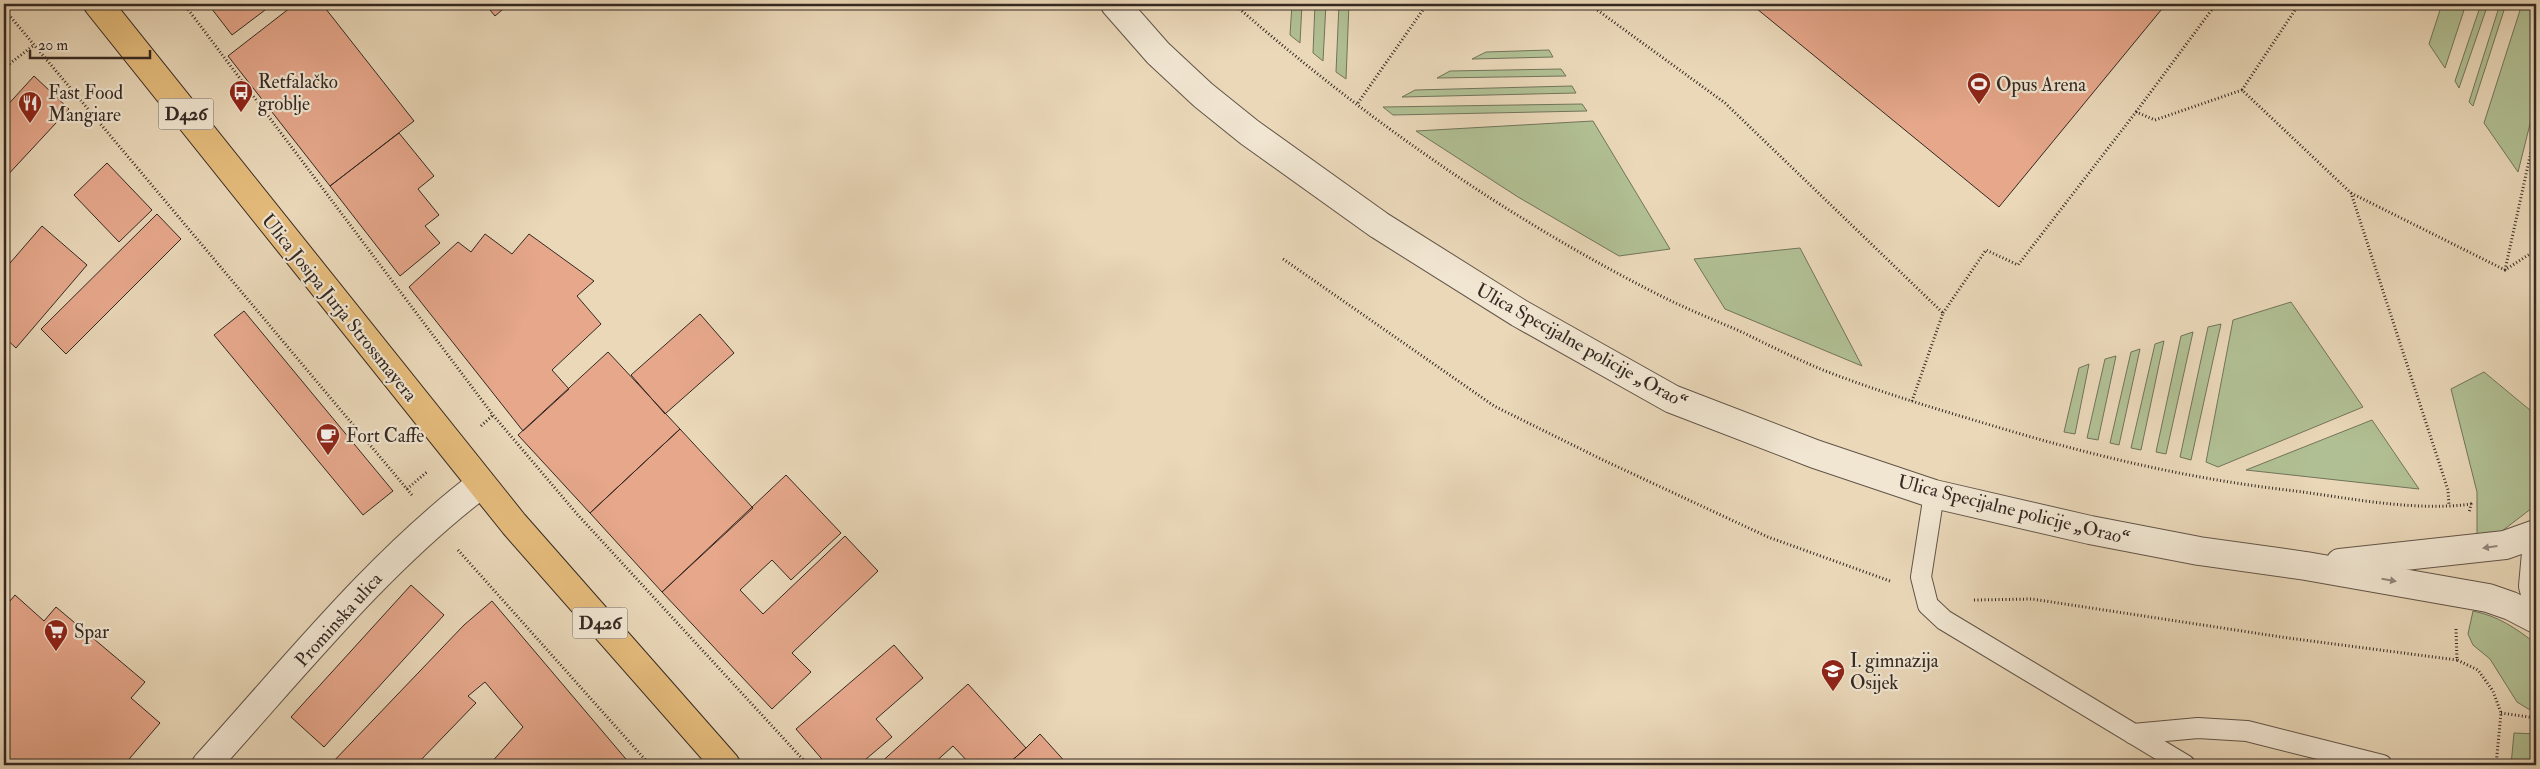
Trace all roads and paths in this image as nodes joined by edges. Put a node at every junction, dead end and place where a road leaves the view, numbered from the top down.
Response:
1 (98, 4) edge
2 (184, 4) edge
3 (1115, 4) edge
4 (1234, 4) edge
5 (1427, 4) edge
6 (1589, 4) edge
7 (2216, 4) edge
8 (2299, 4) edge
9 (4, 9) edge
10 (34, 45) junction
11 (4, 68) edge
12 (2242, 90) junction
13 (1358, 103) junction
14 (2136, 112) junction
15 (2536, 129) edge
16 (2351, 193) junction
17 (2536, 250) edge
18 (1283, 259) dead end
19 (2505, 270) junction
20 (1943, 313) junction
21 (1912, 401) junction
22 (481, 484) junction
23 (1934, 494) junction
24 (2450, 506) junction
25 (433, 522) junction
26 (2536, 534) edge
27 (2464, 551) junction
28 (2536, 554) edge
29 (2306, 566) junction
30 (1924, 591) junction
31 (2458, 593) junction
32 (2536, 597) edge
33 (2536, 619) edge
34 (2457, 660) junction
35 (2501, 713) junction
36 (2536, 718) edge
37 (2132, 734) junction
38 (206, 765) edge
39 (650, 765) edge
40 (726, 765) edge
41 (808, 765) edge
42 (2185, 765) edge
43 (2382, 765) edge
44 (2496, 765) edge

1 - 22 main road, Ulica Josipa Jurja Strossmayera / D426
2 - 41 path
3 - 23 street, Ulica Specijalne policije „Orao“
4 - 13 path
5 - 13 path
6 - 20 path
7 - 14 path
8 - 12 path
9 - 10 path
10 - 11 path
10 - 25 path
12 - 14 path
12 - 16 path
13 - 21 path
14 - 20 path
15 - 19 path
16 - 19 path
16 - 24 path
17 - 19 path
18 - 30 path
20 - 21 path
21 - 24 path
22 - 25 street, Prominska ulica
22 - 40 main road, Ulica Josipa Jurja Strossmayera / D426
23 - 29 street, Ulica Specijalne policije „Orao“
23 - 30 lane
24 - 27 path
25 - 38 street, Prominska ulica
25 - 39 path
26 -> 27 street, Ulica Specijalne policije „Orao“
27 - 29 street, Ulica Specijalne policije „Orao“
28 - 32 street
29 -> 31 street, Ulica Specijalne policije „Orao“
30 - 34 path
30 - 37 lane
31 - 33 street, Ulica Specijalne policije „Orao“
31 - 34 path
34 - 35 path
35 - 36 path
35 - 44 path
37 - 42 lane
37 - 43 lane

